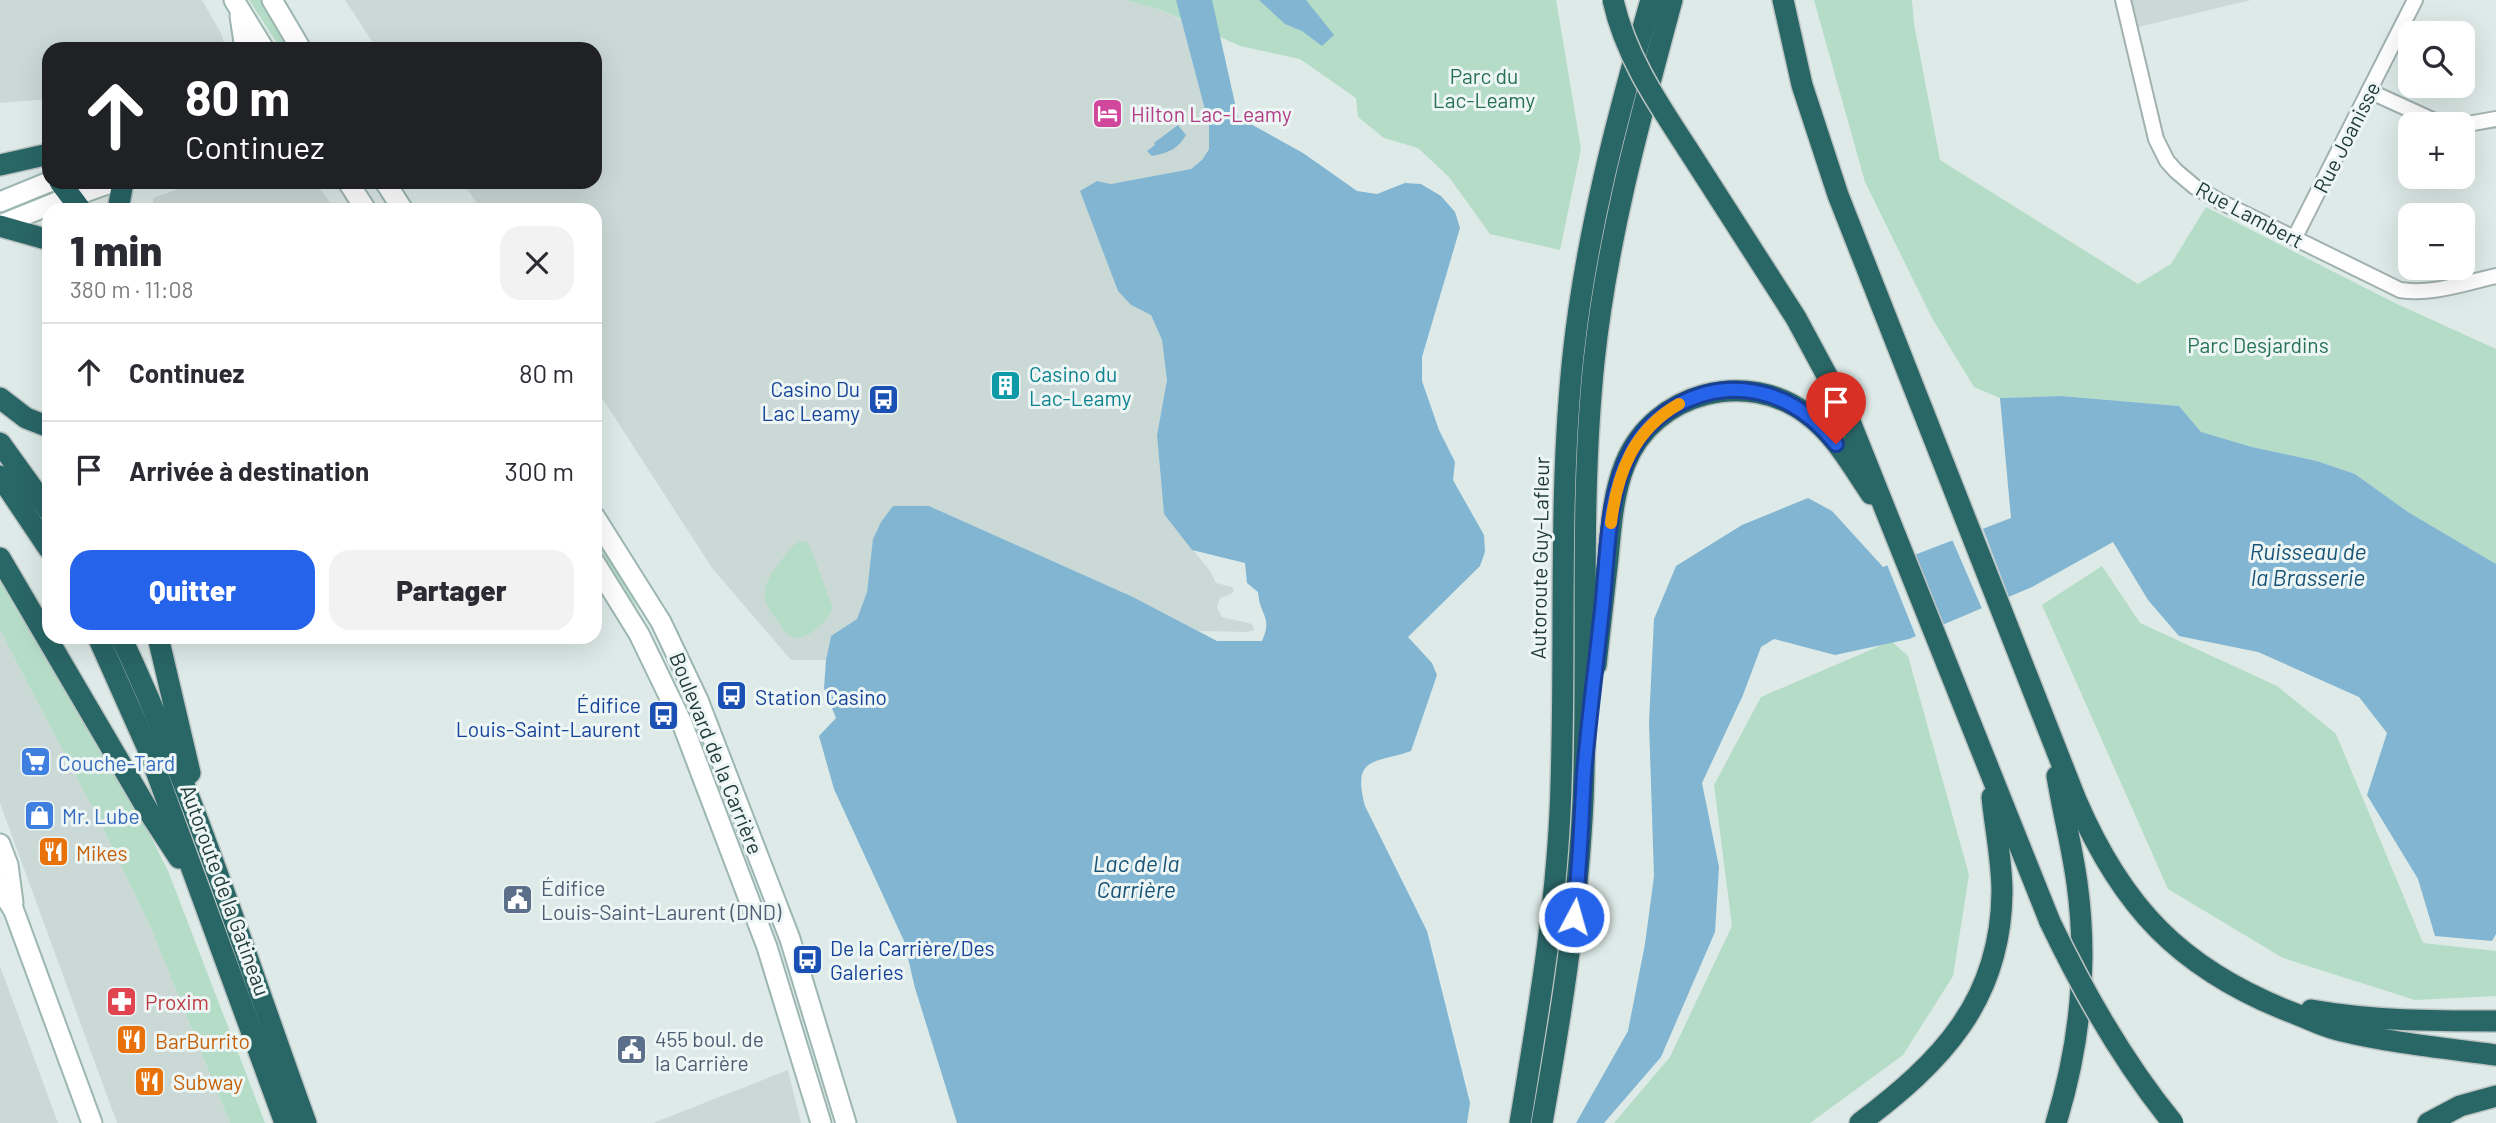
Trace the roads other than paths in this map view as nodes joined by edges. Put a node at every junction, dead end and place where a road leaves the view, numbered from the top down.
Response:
1 (272, 0) edge
2 (1613, 0) edge
3 (1651, 0) edge
4 (1672, 0) edge
5 (1783, 0) edge
6 (2123, 0) edge
7 (2415, 0) edge
8 (237, 4) edge
9 (244, 42) edge
10 (260, 42) edge
11 (297, 42) edge
12 (2370, 91) junction
13 (2419, 112) edge
14 (2496, 119) edge
15 (2475, 123) edge
16 (42, 156) edge
17 (0, 165) edge
18 (42, 184) edge
19 (92, 189) edge
20 (71, 196) edge
21 (0, 202) edge
22 (54, 203) edge
23 (42, 208) edge
24 (0, 225) edge
25 (2295, 237) junction
26 (42, 238) edge
27 (2496, 276) edge
28 (0, 398) edge
29 (42, 424) edge
30 (0, 443) edge
31 (0, 476) edge
32 (42, 501) edge
33 (1894, 526) junction
34 (602, 528) edge
35 (42, 539) edge
36 (0, 558) edge
37 (602, 575) edge
38 (42, 630) edge
39 (50, 644) edge
40 (101, 644) edge
41 (124, 644) edge
42 (160, 644) edge
43 (2053, 743) junction
44 (1988, 767) junction
45 (1584, 775) junction
46 (0, 844) edge
47 (206, 847) junction
48 (0, 888) edge
49 (200, 889) junction
50 (14, 911) junction
51 (2264, 1002) junction
52 (2496, 1021) edge
53 (2496, 1055) edge
54 (2496, 1096) edge
55 (2058, 1116) edge
56 (92, 1123) edge
57 (285, 1123) edge
58 (306, 1123) edge
59 (821, 1123) edge
60 (846, 1123) edge
61 (1520, 1123) edge
62 (1542, 1123) edge
63 (1860, 1123) edge
64 (2173, 1123) edge
65 (2428, 1123) edge

1 - 11 main road
2 - 33 highway, bridge
3 - 61 highway, Autoroute Guy-Lafleur
4 - 45 highway
5 - 43 highway
6 - 25 street, Rue Lambert
7 - 12 street, Rue Joanisse
8 - 9 main road
8 - 10 main road
12 - 13 street
12 - 25 street, Rue Joanisse
14 - 15 street
16 - 17 highway
18 - 21 main road
19 - 20 main road
20 - 22 main road
23 - 24 main road
24 - 26 highway
25 - 27 street, Rue Lambert
28 - 29 highway
30 - 32 highway
31 - 35 highway
33 - 44 highway
33 - 45 highway
34 - 60 main road, Boulevard de la Carrière
36 - 38 highway
37 - 59 main road, Boulevard de la Carrière
39 - 49 highway
40 - 49 highway, Autoroute de la Gatineau
41 - 47 highway, Autoroute de la Gatineau
42 - 47 highway
43 - 51 highway
43 - 55 highway
44 - 63 highway
44 - 64 highway, bridge
45 - 62 highway
46 - 50 main road
47 - 58 highway, Autoroute de la Gatineau
48 - 50 main road
49 - 57 highway, Autoroute de la Gatineau
50 - 56 main road
51 - 52 highway
51 - 53 highway
54 - 65 highway

